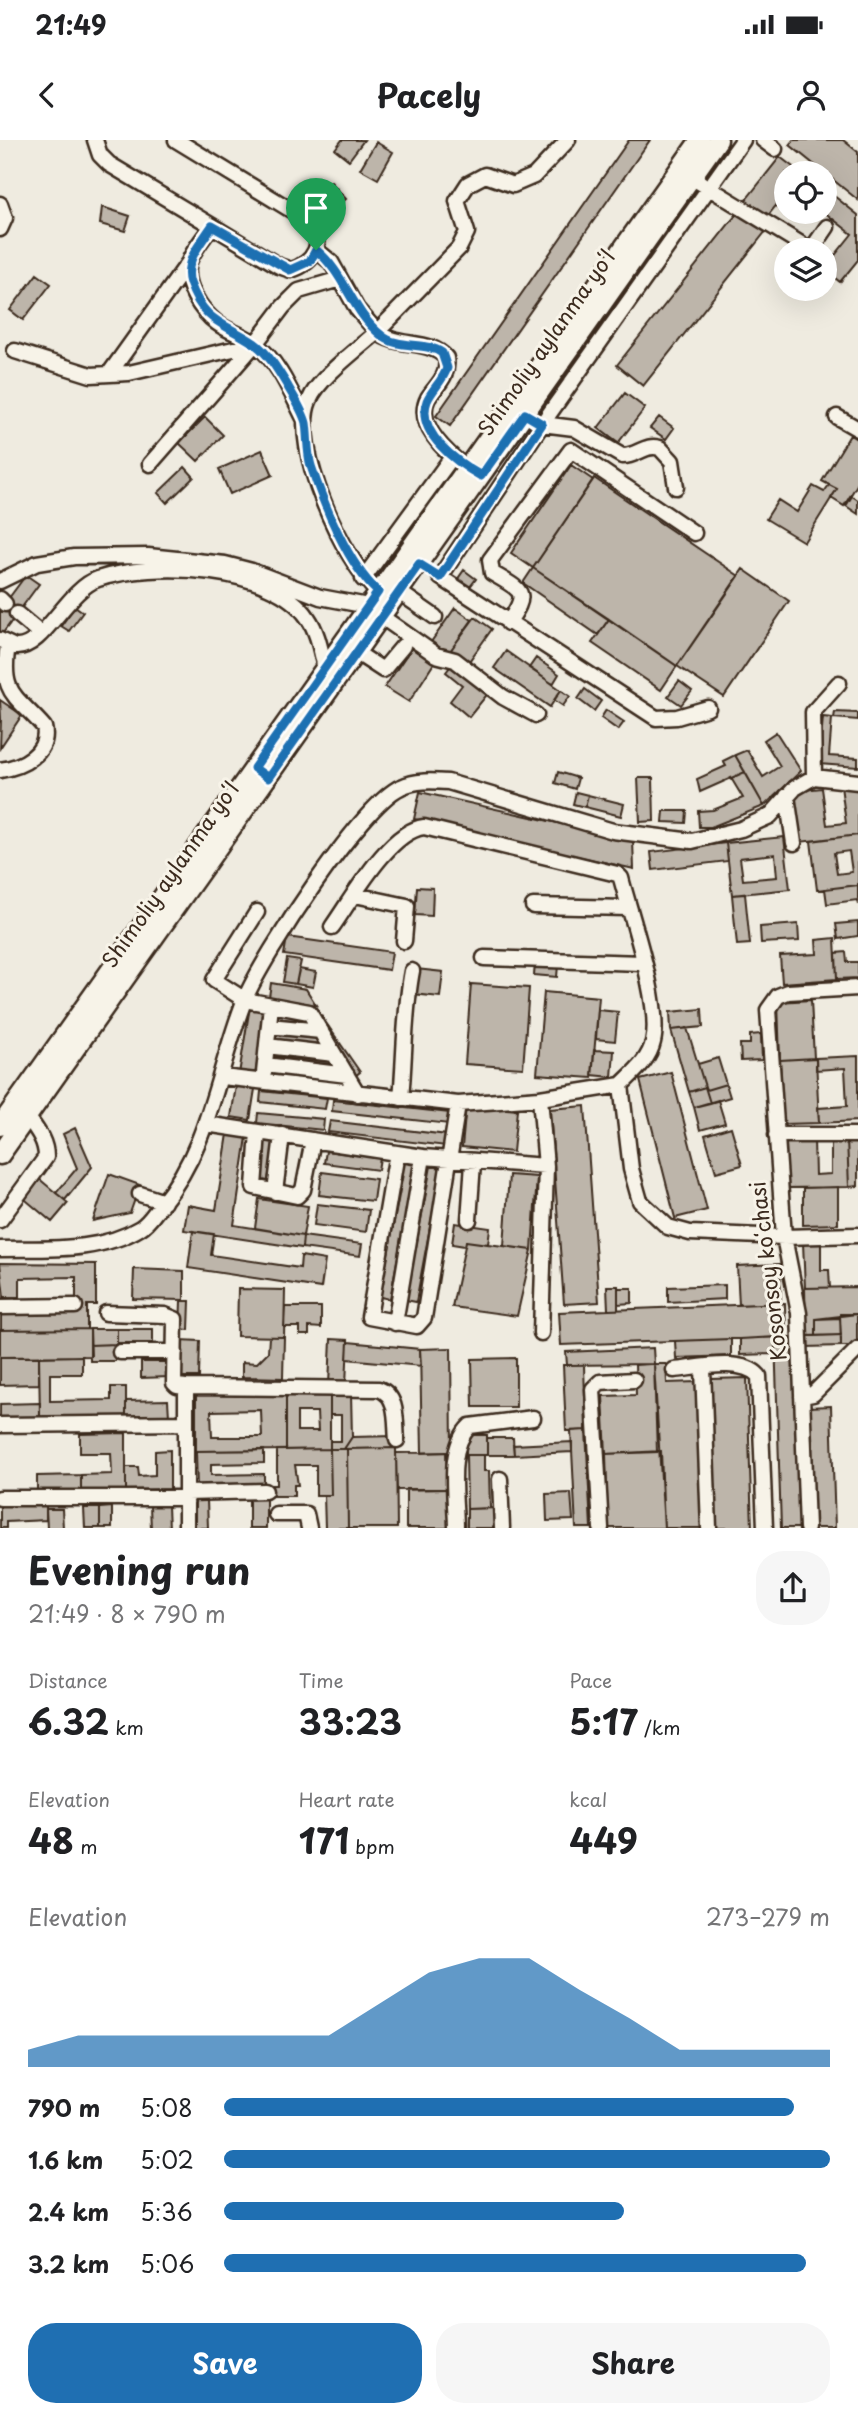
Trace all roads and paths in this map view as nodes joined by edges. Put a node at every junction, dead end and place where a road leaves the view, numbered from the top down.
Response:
1 (95, 140) edge
2 (176, 140) edge
3 (568, 140) edge
4 (700, 140) edge
5 (718, 140) edge
6 (743, 140) edge
7 (691, 177) junction
8 (709, 188) junction
9 (0, 204) edge
10 (212, 226) junction
11 (827, 227) dead end
12 (0, 229) edge
13 (316, 250) junction
14 (189, 262) junction
15 (340, 279) junction
16 (377, 332) junction
17 (255, 344) junction
18 (15, 351) dead end
19 (109, 374) junction
20 (525, 414) junction
21 (837, 417) dead end
22 (305, 420) junction
23 (542, 424) junction
24 (858, 429) edge
25 (150, 464) dead end
26 (466, 467) junction
27 (676, 487) dead end
28 (694, 533) dead end
29 (419, 564) junction
30 (440, 577) junction
31 (363, 579) junction
32 (0, 581) edge
33 (399, 592) junction
34 (376, 605) junction
35 (17, 614) dead end
36 (435, 617) dead end
37 (509, 623) junction
38 (41, 634) junction
39 (4, 642) edge
40 (402, 646) dead end
41 (357, 653) junction
42 (325, 668) junction
43 (839, 683) dead end
44 (708, 708) dead end
45 (536, 715) dead end
46 (0, 770) edge
47 (261, 773) junction
48 (814, 777) junction
49 (858, 782) edge
50 (787, 796) junction
51 (794, 843) dead end
52 (355, 895) junction
53 (533, 906) dead end
54 (629, 908) junction
55 (257, 912) dead end
56 (332, 927) dead end
57 (404, 942) dead end
58 (484, 958) dead end
59 (642, 962) junction
60 (412, 971) dead end
61 (858, 988) edge
62 (245, 1000) junction
63 (271, 1005) junction
64 (269, 1026) junction
65 (321, 1031) junction
66 (267, 1046) junction
67 (334, 1054) junction
68 (265, 1065) junction
69 (347, 1075) junction
70 (222, 1077) junction
71 (263, 1082) junction
72 (621, 1084) junction
73 (358, 1094) junction
74 (401, 1098) junction
75 (540, 1098) junction
76 (458, 1104) junction
77 (27, 1116) junction
78 (206, 1124) junction
79 (0, 1126) edge
80 (258, 1132) junction
81 (282, 1135) junction
82 (776, 1135) junction
83 (858, 1135) edge
84 (313, 1140) junction
85 (397, 1153) junction
86 (0, 1155) edge
87 (423, 1157) junction
88 (451, 1160) junction
89 (473, 1163) junction
90 (546, 1166) junction
91 (275, 1192) junction
92 (140, 1194) dead end
93 (164, 1202) junction
94 (0, 1220) edge
95 (469, 1220) dead end
96 (858, 1235) edge
97 (784, 1237) junction
98 (0, 1249) edge
99 (75, 1306) dead end
100 (0, 1307) edge
101 (106, 1313) dead end
102 (395, 1323) junction
103 (541, 1333) dead end
104 (858, 1349) edge
105 (120, 1352) dead end
106 (175, 1352) junction
107 (703, 1368) junction
108 (674, 1370) dead end
109 (634, 1380) dead end
110 (187, 1387) junction
111 (802, 1396) junction
112 (533, 1418) dead end
113 (186, 1423) junction
114 (0, 1425) edge
115 (397, 1440) dead end
116 (500, 1479) dead end
117 (265, 1491) dead end
118 (186, 1495) junction
119 (0, 1498) edge
120 (276, 1514) dead end
121 (186, 1528) edge
122 (309, 1528) edge
123 (456, 1528) edge
124 (502, 1528) edge
125 (601, 1528) edge
126 (709, 1528) edge
127 (765, 1528) edge
128 (807, 1528) edge

1 - 10 street
2 - 13 street
3 - 16 street
4 - 26 main road, Shimoliy aylanma yoʻl
5 - 7 main road, Shimoliy aylanma yoʻl
6 - 8 street
7 - 8 street
7 - 20 main road, Shimoliy aylanma yoʻl
8 - 11 street
8 - 23 street
9 - 12 street
10 - 13 street
10 - 14 street
13 - 15 street
14 - 17 street
14 - 19 street
15 - 16 street
15 - 17 street
16 - 22 street
16 - 26 street
17 - 19 street
17 - 22 street
17 - 25 street
18 - 19 street
20 - 23 street
20 - 26 main road, Shimoliy aylanma yoʻl
21 - 24 street
22 - 31 street
23 - 27 street
23 - 30 street
26 - 29 main road, Shimoliy aylanma yoʻl
26 - 31 street
26 - 34 main road, Shimoliy aylanma yoʻl
28 - 37 street
29 - 30 street
29 - 33 main road, Shimoliy aylanma yoʻl
30 - 37 street
31 - 34 street
32 - 34 street
33 - 34 main road, Shimoliy aylanma yoʻl
33 - 36 street
34 - 41 main road, Shimoliy aylanma yoʻl
34 - 42 main road, Shimoliy aylanma yoʻl
34 - 45 street
35 - 38 street
37 - 44 street
38 - 39 street
38 - 42 street
39 - 46 street
40 - 41 street
41 - 47 main road, Shimoliy aylanma yoʻl
42 - 47 main road, Shimoliy aylanma yoʻl
43 - 48 street
47 - 77 main road, Shimoliy aylanma yoʻl
47 - 79 main road, Shimoliy aylanma yoʻl
48 - 49 street
48 - 50 street
50 - 51 street
50 - 62 street
52 - 54 street
52 - 56 street
52 - 57 street
53 - 54 street
54 - 59 street
55 - 62 street
58 - 59 street
59 - 72 street
60 - 74 street
61 - 82 street, Kosonsoy koʻchasi
62 - 63 street
62 - 70 street
63 - 64 street
63 - 65 street
64 - 65 street
64 - 66 street
65 - 67 street
66 - 67 street
66 - 68 street
67 - 69 street
68 - 69 street
68 - 71 street
69 - 73 street
70 - 71 street
70 - 78 street
71 - 73 street
72 - 75 street
72 - 97 street
73 - 74 street
74 - 76 street
75 - 76 street
75 - 90 street
76 - 88 street
77 - 86 main road, Shimoliy aylanma yoʻl
77 - 94 street
78 - 80 street
78 - 93 street
80 - 81 street
80 - 91 street
81 - 84 street
81 - 91 street
82 - 83 street
82 - 97 street, Kosonsoy koʻchasi
84 - 85 street
84 - 91 street
85 - 87 street
85 - 102 street
87 - 88 street
87 - 102 street
88 - 89 street
88 - 102 street
89 - 90 street
89 - 95 street
90 - 103 street
92 - 93 street
93 - 98 street
96 - 97 street
97 - 111 street, Kosonsoy koʻchasi
99 - 100 street
101 - 106 street
104 - 111 street
105 - 106 street
106 - 110 street
107 - 108 street
107 - 126 street
107 - 127 street
109 - 125 street
110 - 113 street
110 - 115 street
111 - 128 street, Kosonsoy koʻchasi
112 - 123 street
113 - 114 street
113 - 118 street
116 - 124 street
117 - 118 street
118 - 119 street
118 - 121 street
120 - 122 street

